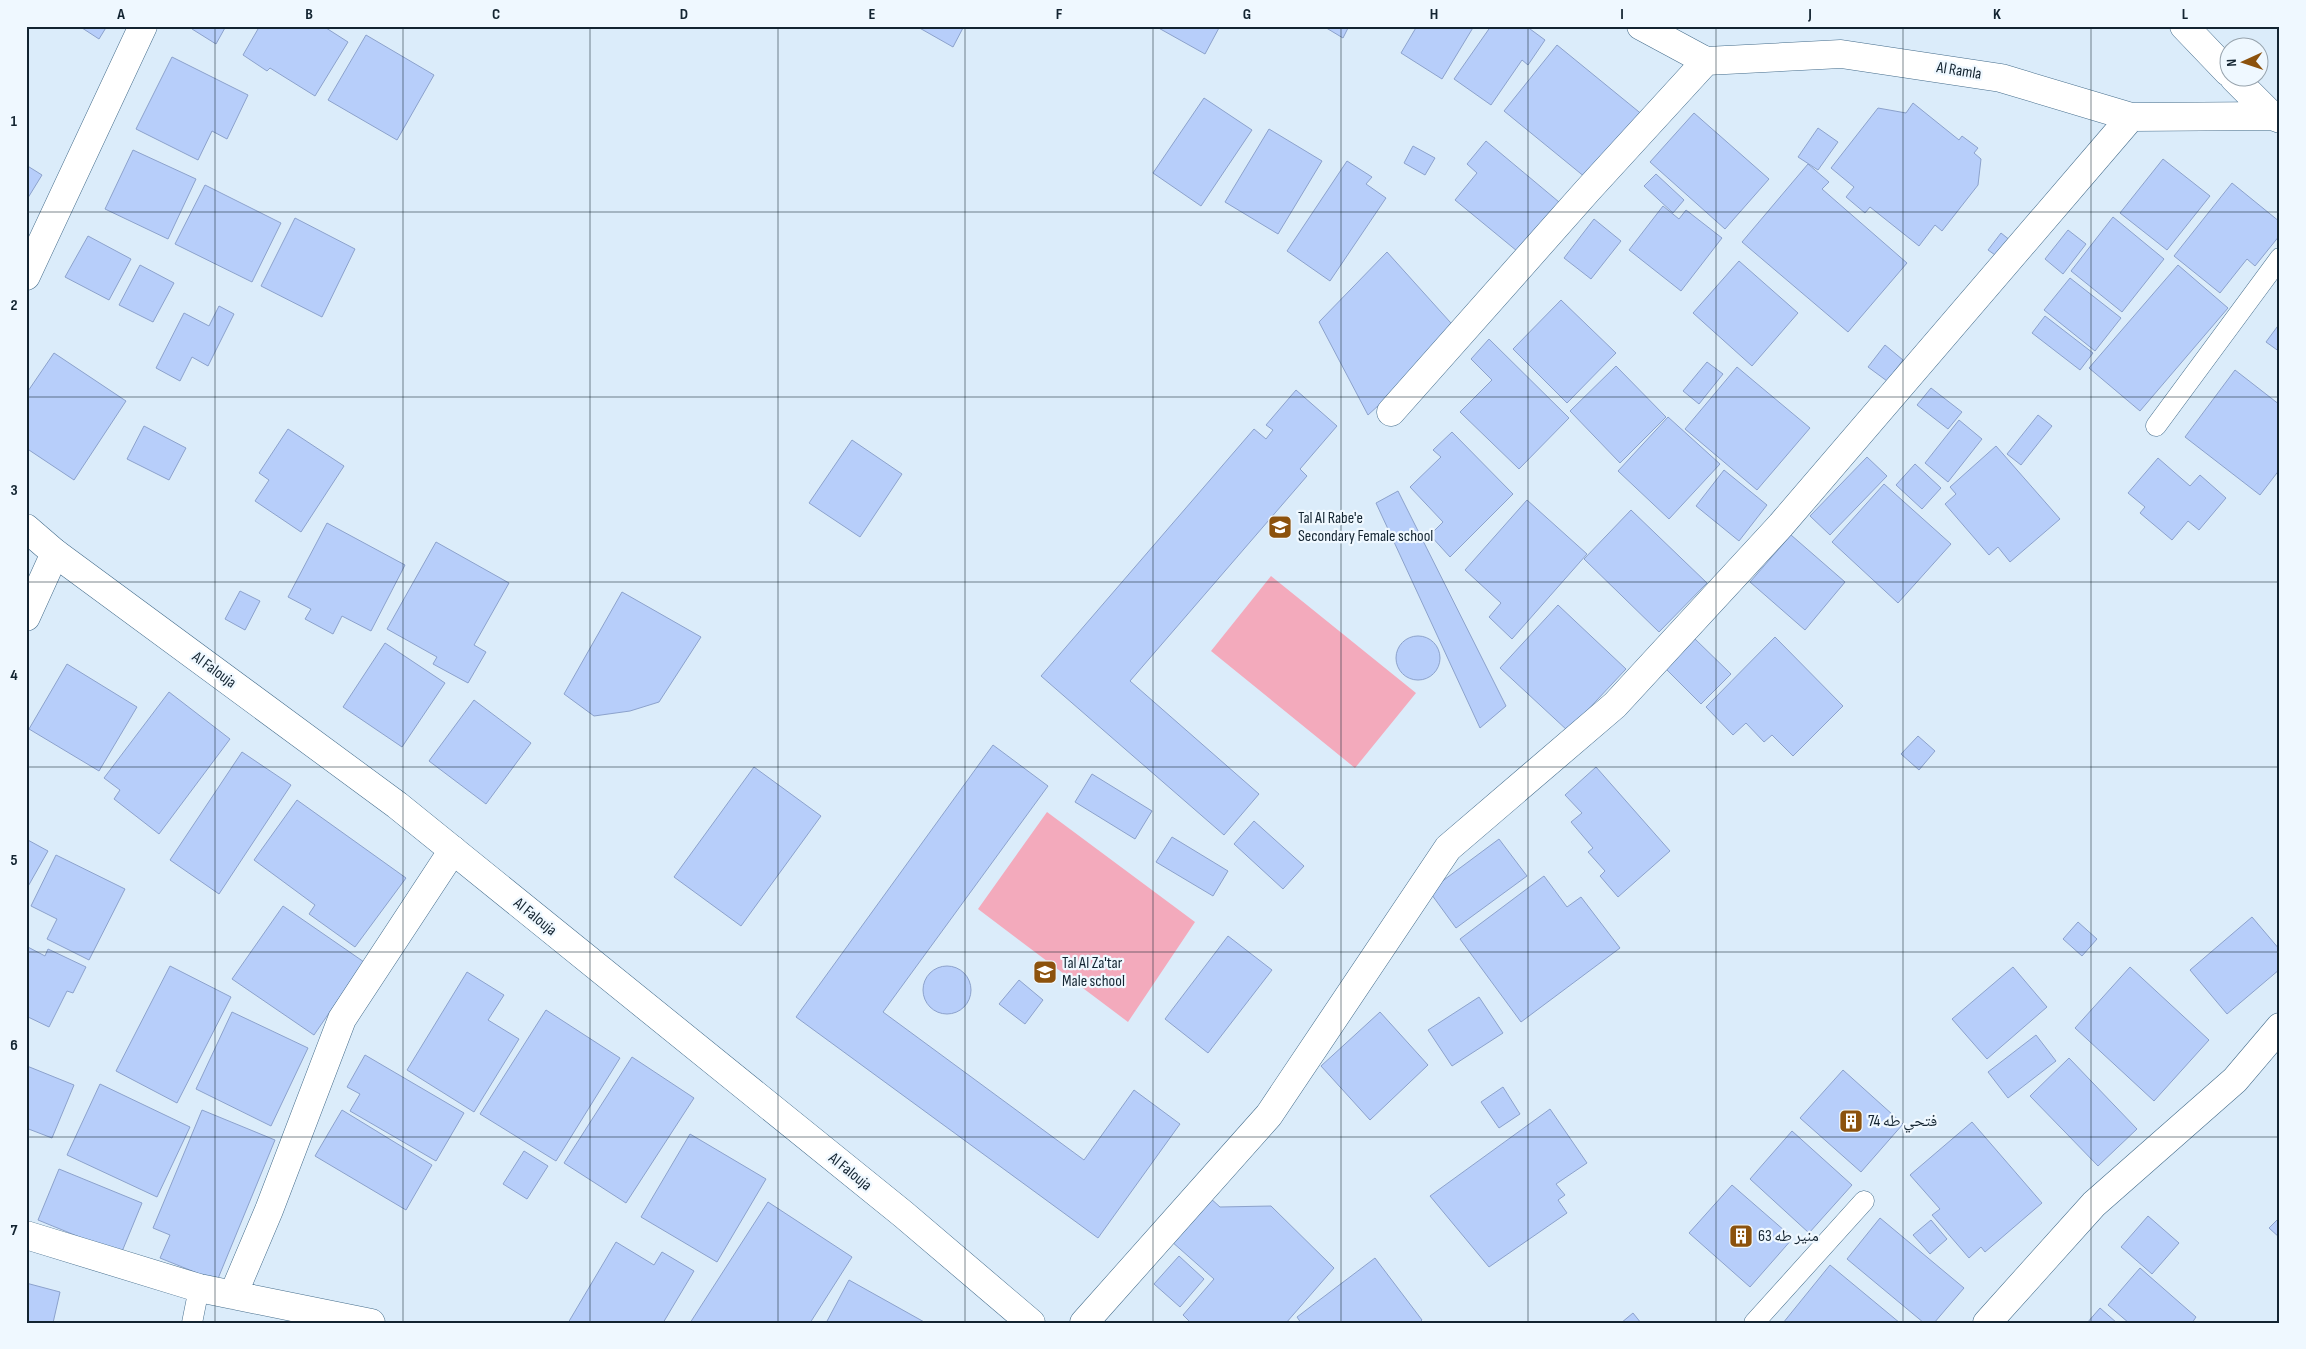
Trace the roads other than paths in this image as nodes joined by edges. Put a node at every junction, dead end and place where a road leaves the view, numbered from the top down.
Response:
1 (143, 26) edge
2 (1641, 26) edge
3 (2184, 26) edge
4 (1706, 61) junction
5 (2218, 62) edge
6 (2244, 88) edge
7 (2131, 117) junction
8 (2276, 118) edge
9 (2280, 258) edge
10 (26, 276) edge
11 (1392, 412) dead end
12 (2156, 426) dead end
13 (26, 528) edge
14 (55, 553) junction
15 (26, 617) edge
16 (453, 850) junction
17 (2280, 1027) edge
18 (1864, 1200) dead end
19 (26, 1235) edge
20 (199, 1288) junction
21 (232, 1296) junction
22 (192, 1323) edge
23 (371, 1323) edge
24 (1032, 1323) edge
25 (1084, 1323) edge
26 (1754, 1323) edge
27 (1987, 1323) edge

1 - 10 street
2 - 4 street
3 - 5 street
4 - 7 street, Al Ramla
4 - 11 street
6 - 8 street
7 - 8 street, Al Ramla
7 - 25 street
9 - 12 lane
13 - 14 street, Al Falouja
14 - 15 street
14 - 16 street, Al Falouja
16 - 21 street
16 - 24 street, Al Falouja
17 - 27 street
18 - 26 lane
19 - 20 street
20 - 21 street
20 - 22 lane
21 - 23 street

